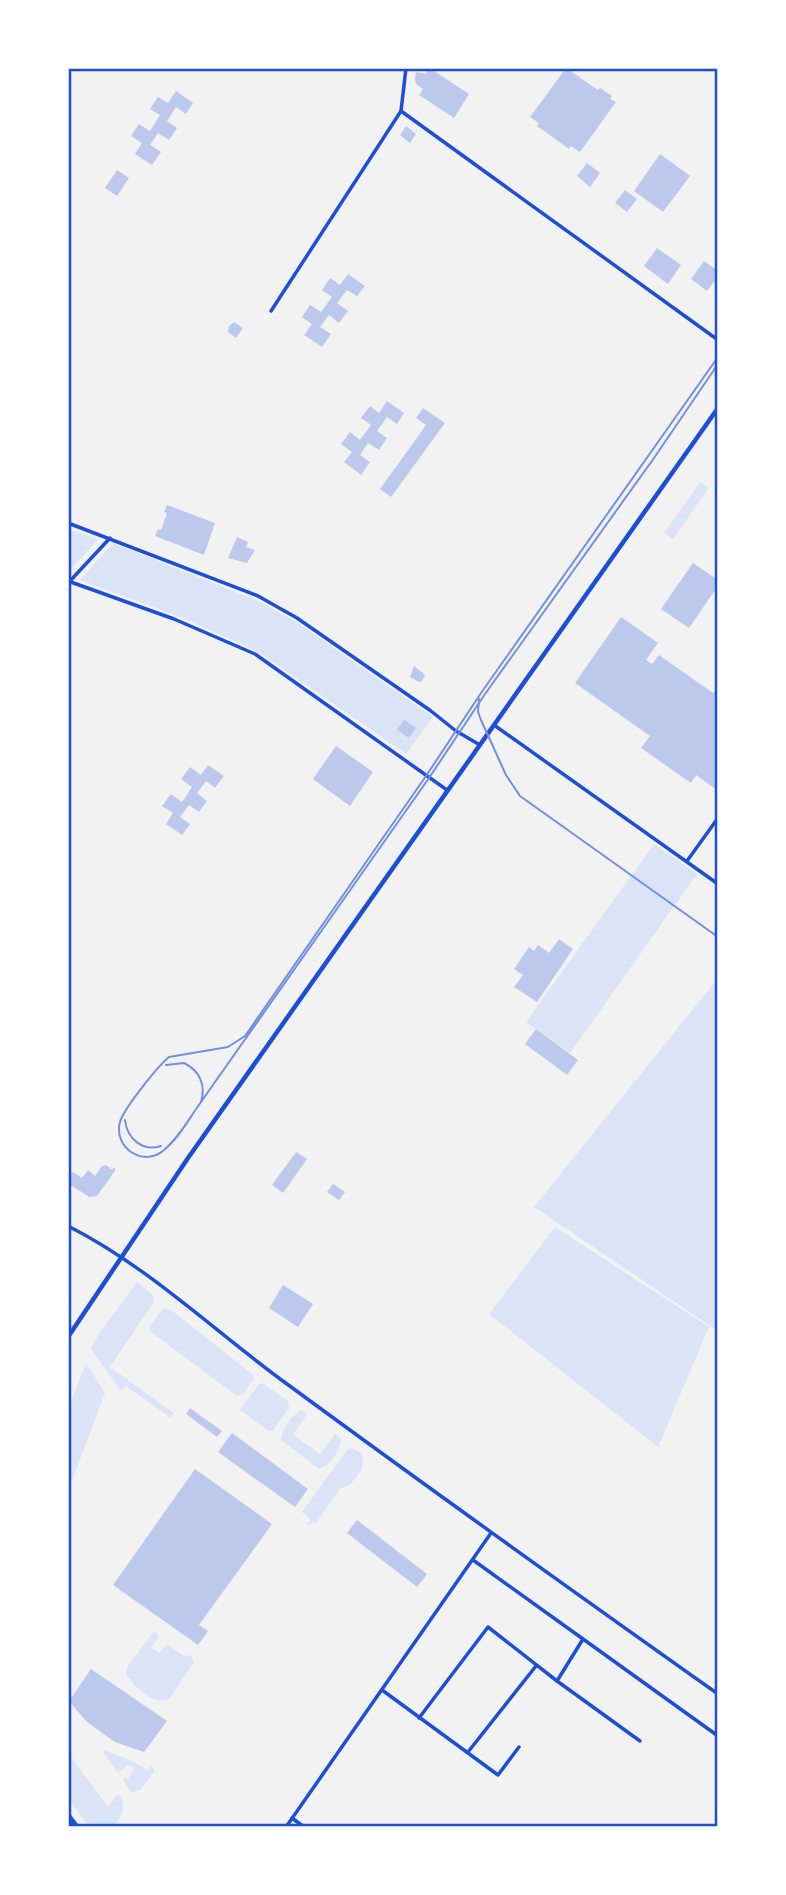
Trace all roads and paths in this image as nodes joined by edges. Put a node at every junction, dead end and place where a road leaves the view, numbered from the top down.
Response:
1 (406, 68) edge
2 (401, 111) junction
3 (271, 311) dead end
4 (718, 340) edge
5 (718, 408) edge
6 (68, 523) edge
7 (110, 538) junction
8 (69, 581) edge
9 (494, 725) junction
10 (480, 745) junction
11 (447, 790) junction
12 (718, 818) edge
13 (687, 861) junction
14 (718, 884) edge
15 (68, 1226) edge
16 (122, 1256) junction
17 (70, 1330) edge
18 (68, 1337) edge
19 (491, 1533) junction
20 (473, 1560) junction
21 (583, 1639) junction
22 (536, 1666) junction
23 (557, 1681) junction
24 (382, 1689) junction
25 (718, 1694) edge
26 (419, 1718) junction
27 (718, 1736) edge
28 (640, 1741) dead end
29 (520, 1747) dead end
30 (468, 1753) junction
31 (68, 1815) edge
32 (292, 1818) junction
33 (77, 1827) edge
34 (286, 1827) edge
35 (304, 1827) edge

1 - 2 street
2 - 3 street
2 - 4 street
5 - 9 main road
6 - 7 street
7 - 8 street
7 - 10 street
8 - 11 street
9 - 10 main road
9 - 13 street
10 - 11 main road
11 - 16 main road
12 - 13 street
13 - 14 street
15 - 16 street
16 - 17 main road
16 - 19 street
17 - 18 main road
19 - 20 street
19 - 25 street
20 - 21 street
20 - 24 street
21 - 23 street
21 - 27 street
22 - 23 street
22 - 26 street
22 - 30 street
23 - 28 street
24 - 26 street
24 - 32 street
26 - 30 street
29 - 30 street
31 - 33 main road
32 - 34 street
32 - 35 street

